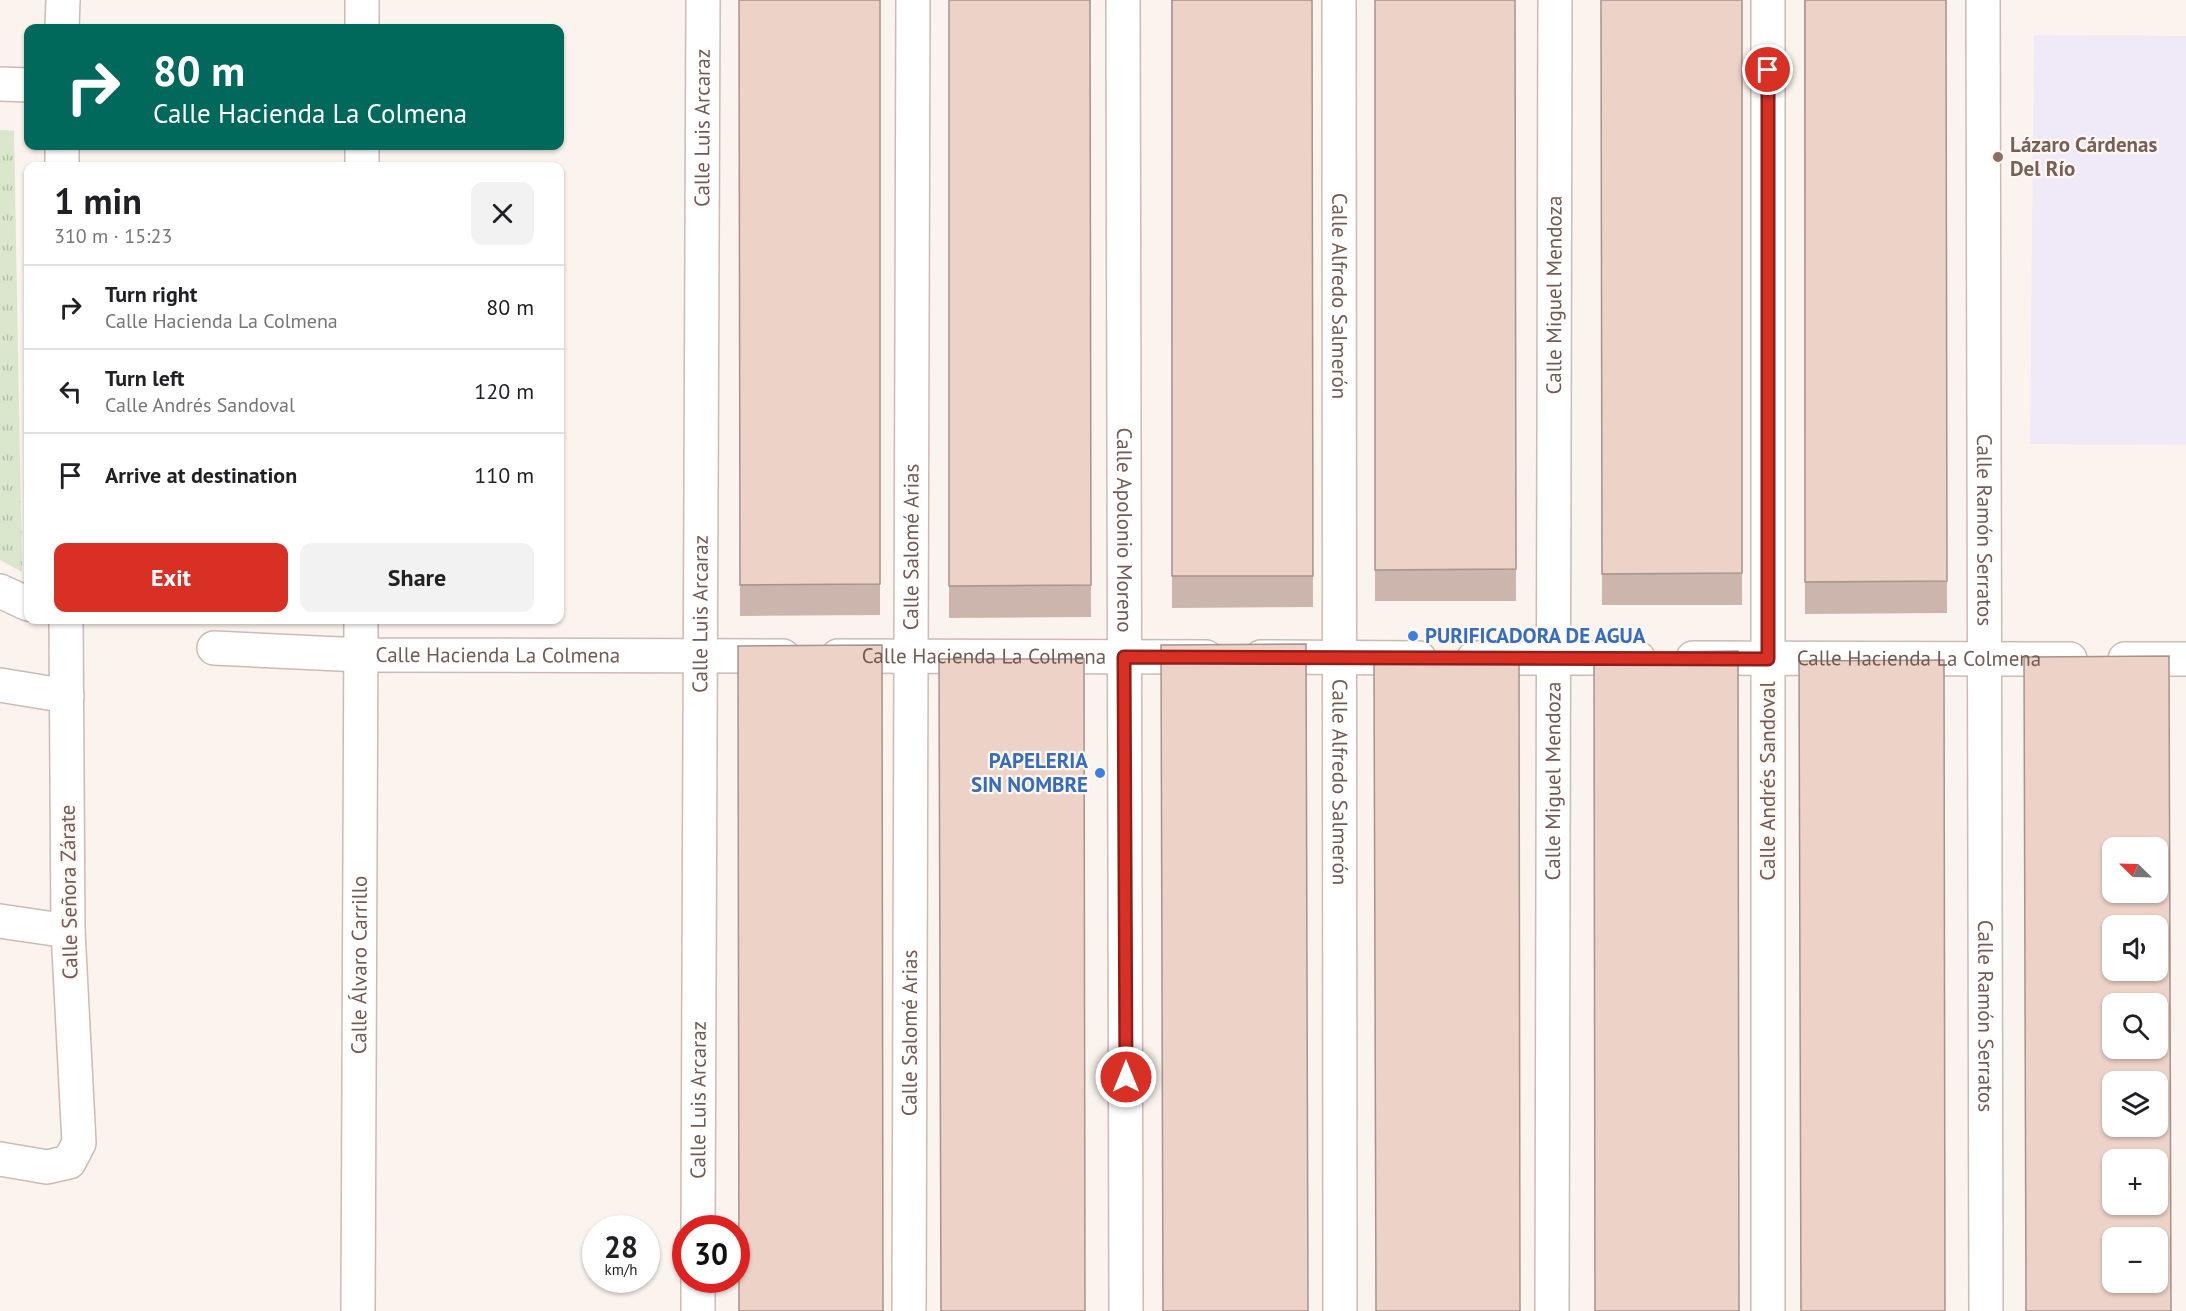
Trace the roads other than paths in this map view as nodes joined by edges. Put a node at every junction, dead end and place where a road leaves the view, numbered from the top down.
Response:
1 (63, 0) edge
2 (362, 0) edge
3 (703, 0) edge
4 (913, 0) edge
5 (1123, 0) edge
6 (1339, 0) edge
7 (1555, 0) edge
8 (1768, 0) edge
9 (1983, 0) edge
10 (62, 24) edge
11 (362, 24) edge
12 (0, 84) edge
13 (24, 85) edge
14 (0, 591) edge
15 (24, 602) edge
16 (64, 624) edge
17 (361, 624) edge
18 (214, 648) dead end
19 (361, 655) junction
20 (701, 656) junction
21 (911, 656) junction
22 (1124, 657) junction
23 (1339, 657) junction
24 (1553, 658) junction
25 (1768, 659) junction
26 (1984, 659) junction
27 (2186, 659) edge
28 (0, 685) edge
29 (67, 696) junction
30 (0, 921) edge
31 (68, 932) junction
32 (0, 1159) edge
33 (698, 1215) edge
34 (698, 1293) edge
35 (358, 1311) edge
36 (698, 1311) edge
37 (909, 1311) edge
38 (1126, 1311) edge
39 (1340, 1311) edge
40 (1552, 1311) edge
41 (1768, 1311) edge
42 (1986, 1311) edge

1 - 10 street
2 - 11 street
3 - 20 street, Calle Luis Arcaraz
4 - 21 street, Calle Salomé Arias
5 - 22 street, Calle Apolonio Moreno
6 - 23 street, Calle Alfredo Salmerón
7 - 24 street, Calle Miguel Mendoza
8 - 25 street, Calle Andrés Sandoval
9 - 26 street, Calle Ramón Serratos
12 - 13 street
14 - 15 street
16 - 29 street, Calle Señora Zárate
17 - 19 street, Calle Álvaro Carrillo
18 - 19 street, Calle Hacienda La Colmena
19 - 20 street, Calle Hacienda La Colmena
19 - 35 street, Calle Álvaro Carrillo
20 - 21 street, Calle Hacienda La Colmena
20 - 33 street, Calle Luis Arcaraz
21 - 22 street, Calle Hacienda La Colmena
21 - 37 street, Calle Salomé Arias
22 - 23 street, Calle Hacienda La Colmena
22 - 38 street, Calle Apolonio Moreno
23 - 24 street, Calle Hacienda La Colmena
23 - 39 street, Calle Alfredo Salmerón
24 - 25 street, Calle Hacienda La Colmena
24 - 40 street, Calle Miguel Mendoza
25 - 26 street, Calle Hacienda La Colmena
25 - 41 street, Calle Andrés Sandoval
26 - 27 street, Calle Hacienda La Colmena
26 - 42 street, Calle Ramón Serratos
28 - 29 street
29 - 31 street, Calle Señora Zárate
30 - 31 street
31 - 32 street, Calle Señora Zárate
34 - 36 street

